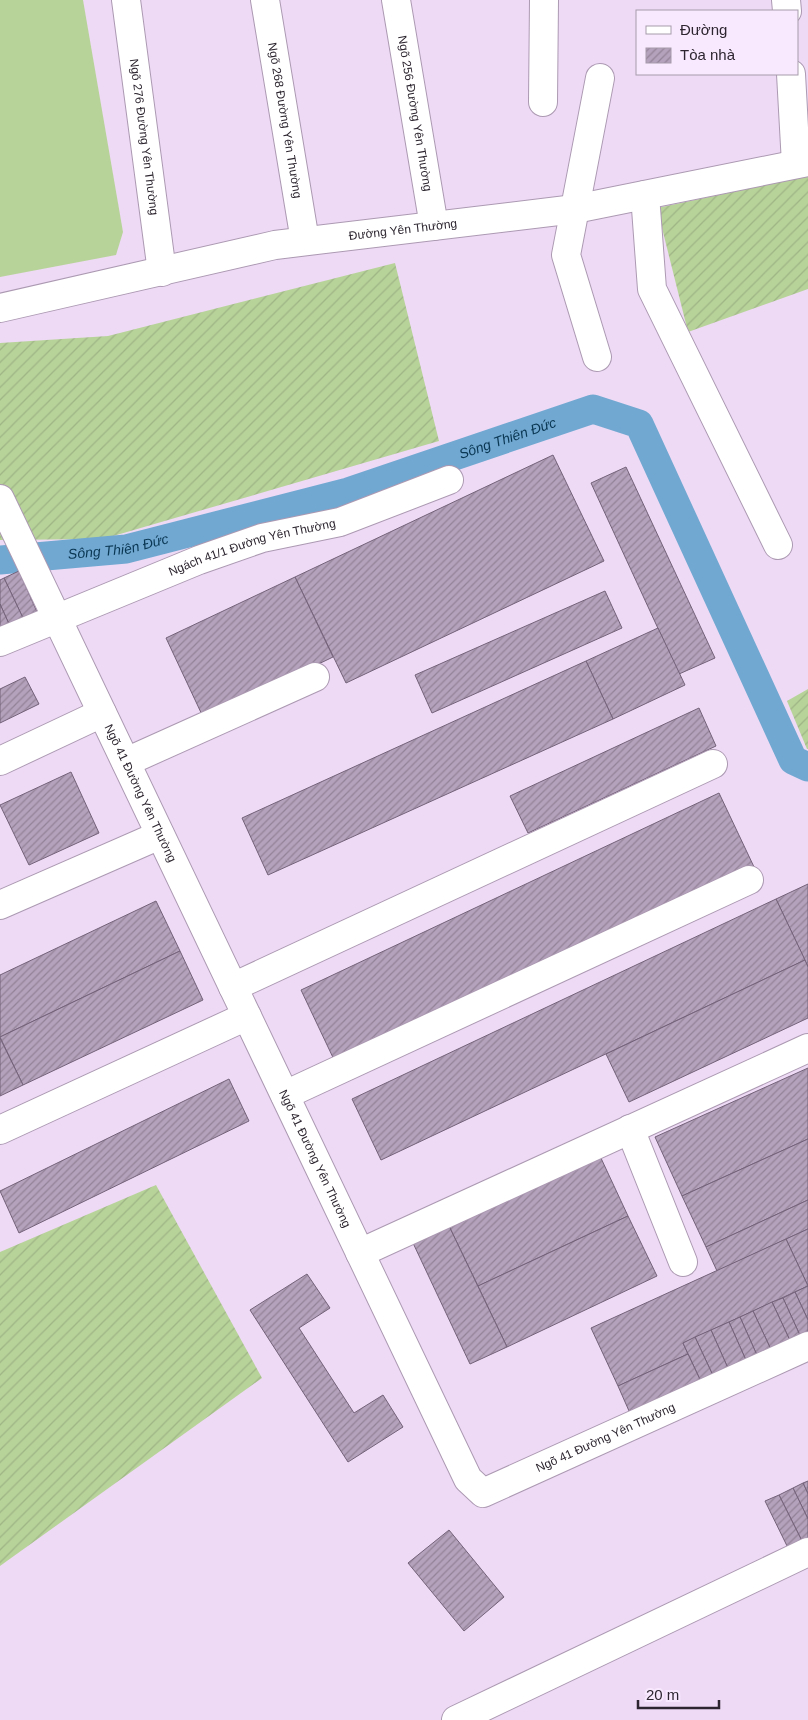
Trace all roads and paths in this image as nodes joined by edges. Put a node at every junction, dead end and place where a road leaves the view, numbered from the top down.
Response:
1 (126, 0) edge
2 (265, 0) edge
3 (396, 0) edge
4 (544, 0) edge
5 (791, 75) edge
6 (600, 78) dead end
7 (543, 102) dead end
8 (802, 163) edge
9 (645, 195) junction
10 (575, 209) junction
11 (434, 226) junction
12 (305, 240) junction
13 (162, 272) junction
14 (0, 308) edge
15 (597, 357) dead end
16 (449, 480) dead end
17 (6, 510) edge
18 (778, 545) dead end
19 (57, 618) junction
20 (0, 642) edge
21 (316, 677) dead end
22 (102, 713) junction
23 (0, 761) edge
24 (126, 762) junction
25 (713, 764) dead end
26 (160, 835) junction
27 (749, 880) dead end
28 (0, 905) edge
29 (233, 987) junction
30 (247, 1016) junction
31 (808, 1048) edge
32 (285, 1095) junction
33 (630, 1129) junction
34 (0, 1130) edge
35 (360, 1252) junction
36 (683, 1262) dead end
37 (808, 1346) edge
38 (808, 1552) edge
39 (456, 1720) edge

1 - 13 street, Ngõ 276 Đường Yên Thường
2 - 12 street, Ngõ 268 Đường Yên Thường
3 - 11 street, Ngõ 256 Đường Yên Thường
4 - 7 street
5 - 8 street
6 - 10 street
8 - 9 street, Đường Yên Thường
9 - 10 street, Đường Yên Thường
9 - 18 street
10 - 11 street, Đường Yên Thường
10 - 15 street
11 - 12 street, Đường Yên Thường
12 - 13 street, Đường Yên Thường
13 - 14 street, Đường Yên Thường
16 - 19 street, Ngách 41/1 Đường Yên Thường
17 - 19 street, Ngõ 41 Đường Yên Thường
19 - 20 street, Ngách 41/1 Đường Yên Thường
19 - 22 street, Ngõ 41 Đường Yên Thường
21 - 24 street
22 - 23 street
22 - 24 street, Ngõ 41 Đường Yên Thường
24 - 26 street, Ngõ 41 Đường Yên Thường
25 - 29 street
26 - 28 street
26 - 29 street, Ngõ 41 Đường Yên Thường
27 - 32 street
29 - 30 street, Ngõ 41 Đường Yên Thường
30 - 32 street, Ngõ 41 Đường Yên Thường
30 - 34 street
31 - 33 street
32 - 35 street, Ngõ 41 Đường Yên Thường
33 - 35 street
33 - 36 street
35 - 37 street, Ngõ 41 Đường Yên Thường
38 - 39 street

